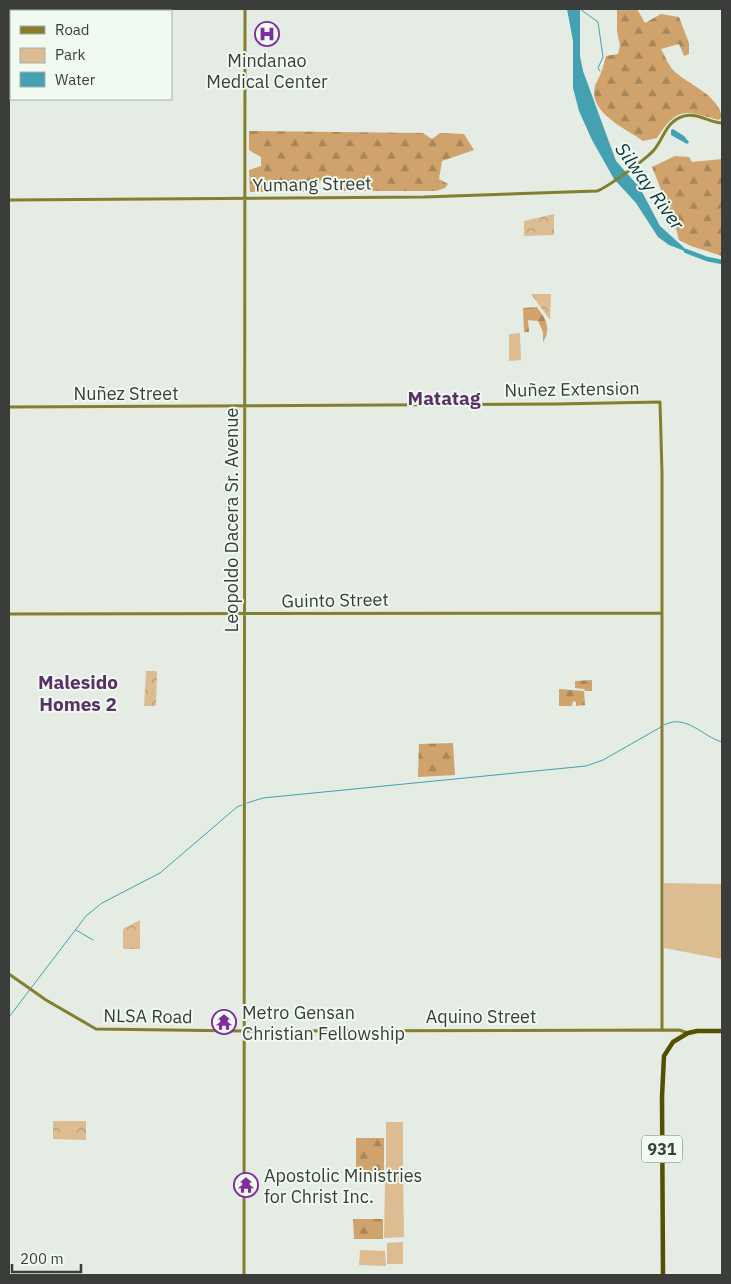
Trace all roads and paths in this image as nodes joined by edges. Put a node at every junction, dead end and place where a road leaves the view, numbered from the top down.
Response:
1 (245, 9) edge
2 (722, 123) edge
3 (244, 198) junction
4 (9, 200) edge
5 (244, 405) junction
6 (9, 407) edge
7 (661, 613) junction
8 (9, 614) edge
9 (245, 615) junction
10 (9, 974) edge
11 (662, 1030) junction
12 (722, 1030) edge
13 (243, 1031) junction
14 (688, 1033) junction
15 (244, 1275) edge
16 (663, 1275) edge

1 - 3 main road, Leopoldo Dacera Sr. Avenue
2 - 3 main road, Yumang Street
3 - 4 main road, Yumang Street
3 - 5 main road, Leopoldo Dacera Sr. Avenue
5 - 6 main road, Nuñez Street
5 - 7 main road, Nuñez Extension
5 - 9 main road, Leopoldo Dacera Sr. Avenue
7 - 9 main road, Guinto Street
7 - 11 main road
8 - 9 main road, Guinto Street
9 - 13 main road, Leopoldo Dacera Sr. Avenue
10 - 13 main road, NLSA Road
11 - 13 main road, Aquino Street
11 - 14 main road, Aquino Street
12 - 14 highway
13 - 15 main road, Leopoldo Dacera Sr. Avenue
14 - 16 highway, 931

